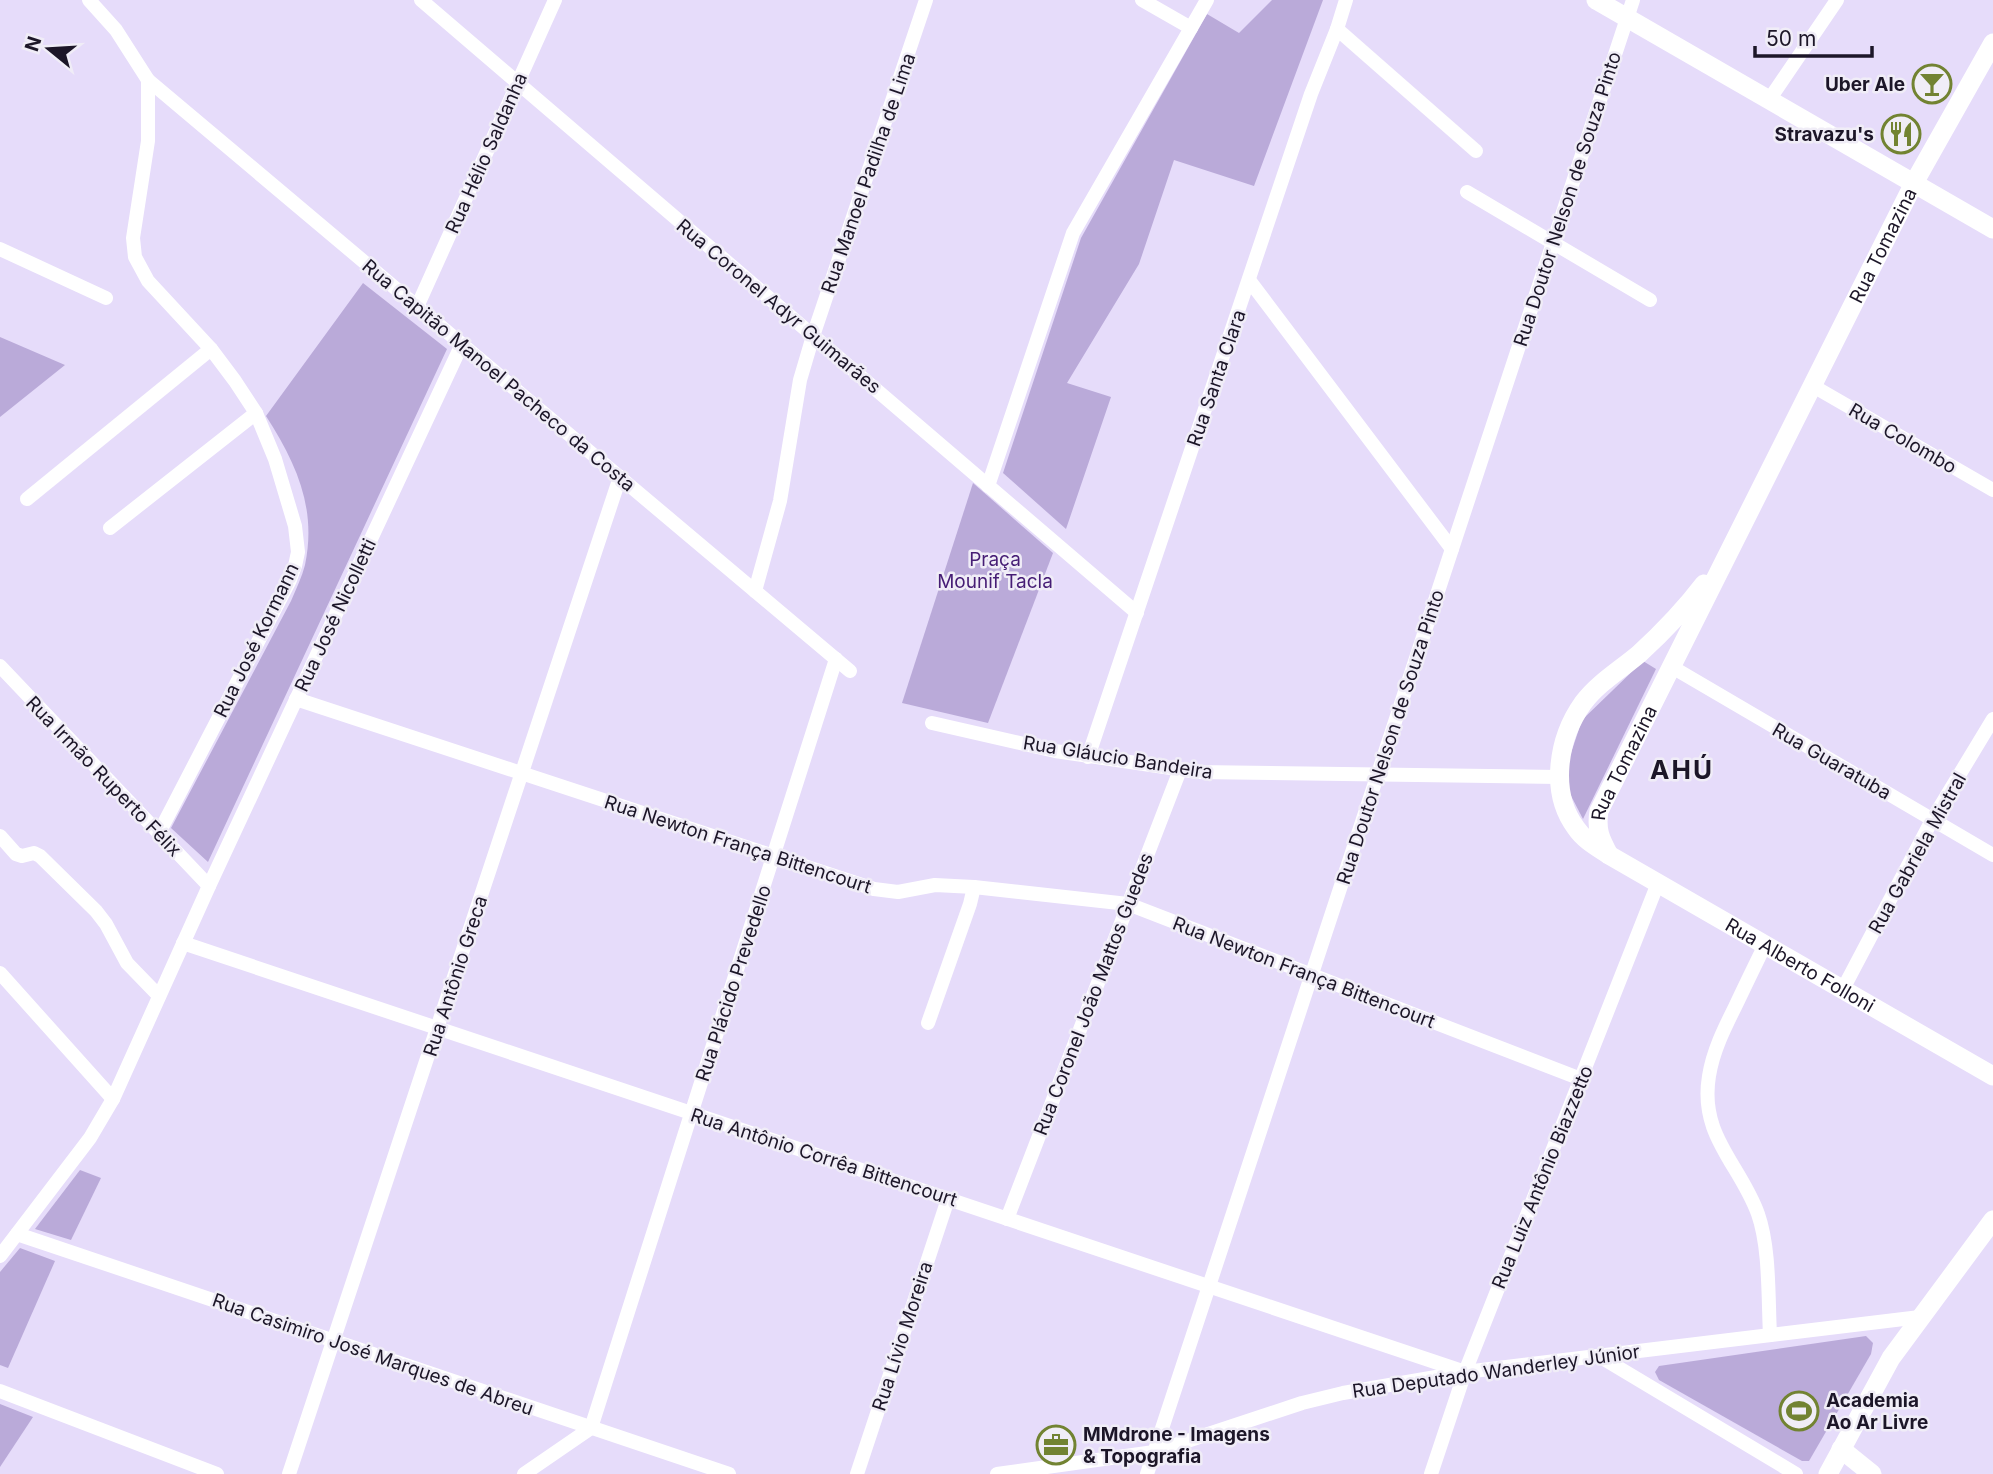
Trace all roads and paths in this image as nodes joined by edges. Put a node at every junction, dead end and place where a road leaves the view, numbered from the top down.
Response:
1 (89, 0) edge
2 (421, 0) edge
3 (555, 0) edge
4 (926, 0) edge
5 (1142, 0) edge
6 (1208, 0) edge
7 (1346, 0) edge
8 (1596, 0) edge
9 (1837, 0) edge
10 (1630, 9) edge
11 (1191, 28) junction
12 (1337, 29) junction
13 (1993, 43) edge
14 (148, 80) junction
15 (517, 83) junction
16 (1769, 100) junction
17 (1476, 151) dead end
18 (1914, 183) junction
19 (1467, 192) dead end
20 (1993, 229) edge
21 (1553, 242) junction
22 (0, 249) edge
23 (1249, 280) junction
24 (106, 298) dead end
25 (1650, 300) dead end
26 (417, 307) junction
27 (813, 336) junction
28 (462, 344) junction
29 (211, 349) junction
30 (1813, 386) junction
31 (256, 414) junction
32 (620, 477) junction
33 (988, 486) junction
34 (1993, 490) edge
35 (27, 499) dead end
36 (110, 528) dead end
37 (1742, 528) junction
38 (1452, 549) junction
39 (755, 591) junction
40 (1137, 613) junction
41 (1636, 656) junction
42 (836, 659) junction
43 (0, 666) edge
44 (1672, 667) junction
45 (850, 671) dead end
46 (296, 699) junction
47 (1993, 719) edge
48 (932, 723) dead end
49 (1088, 757) junction
50 (1180, 770) junction
51 (522, 773) junction
52 (1378, 774) junction
53 (1559, 777) junction
54 (1932, 820) junction
55 (159, 834) junction
56 (0, 836) edge
57 (1609, 855) junction
58 (1993, 855) edge
59 (773, 856) junction
60 (1658, 883) junction
61 (209, 886) junction
62 (974, 887) junction
63 (1128, 904) junction
64 (183, 943) junction
65 (1765, 945) junction
66 (0, 973) edge
67 (1311, 975) junction
68 (1843, 989) junction
69 (159, 996) junction
70 (928, 1023) dead end
71 (437, 1028) junction
72 (1993, 1076) edge
73 (1581, 1079) junction
74 (113, 1099) junction
75 (691, 1113) junction
76 (948, 1199) junction
77 (1007, 1219) junction
78 (1993, 1220) edge
79 (17, 1234) junction
80 (0, 1256) edge
81 (1209, 1286) junction
82 (1920, 1317) junction
83 (1770, 1335) junction
84 (333, 1341) junction
85 (1599, 1356) junction
86 (1465, 1372) junction
87 (0, 1391) edge
88 (591, 1427) junction
89 (1841, 1449) junction
90 (1154, 1452) junction
91 (217, 1474) edge
92 (289, 1474) edge
93 (524, 1474) edge
94 (729, 1474) edge
95 (857, 1474) edge
96 (997, 1474) edge
97 (1147, 1474) edge
98 (1432, 1474) edge
99 (1796, 1474) edge
100 (1828, 1474) edge
101 (1872, 1474) edge

1 - 14 street
2 - 15 street, Rua Coronel Adyr Guimarães
3 - 15 street, Rua Hélio Saldanha
4 - 27 street, Rua Manoel Padilha de Lima
5 - 11 street
6 - 11 street
7 - 12 street, Rua Santa Clara
8 - 10 main road
9 - 16 street
10 - 16 main road
10 - 21 street, Rua Doutor Nelson de Souza Pinto
11 - 33 street
12 - 17 street
12 - 23 street, Rua Santa Clara
13 - 18 main road, Rua Tomazina
14 - 26 street, Rua Capitão Manoel Pacheco da Costa
14 - 29 street, Rua José Kormann
15 - 26 street, Rua Hélio Saldanha
15 - 27 street, Rua Coronel Adyr Guimarães
16 - 18 main road
18 - 20 main road
18 - 30 main road, Rua Tomazina
19 - 21 street
21 - 25 street
21 - 38 street, Rua Doutor Nelson de Souza Pinto
22 - 24 street
23 - 38 street
23 - 40 street, Rua Santa Clara
26 - 28 street, Rua Capitão Manoel Pacheco da Costa
27 - 33 street, Rua Coronel Adyr Guimarães
27 - 39 street, Rua Manoel Padilha de Lima
28 - 32 street, Rua Capitão Manoel Pacheco da Costa
28 - 46 street, Rua José Nicolletti
29 - 31 street, Rua José Kormann
29 - 35 street
30 - 34 street, Rua Colombo
30 - 37 main road, Rua Tomazina
31 - 36 street
31 - 55 street, Rua José Kormann
32 - 39 street, Rua Capitão Manoel Pacheco da Costa
32 - 51 street, Rua Antônio Greca
33 - 40 street, Rua Coronel Adyr Guimarães
37 - 41 main road, Rua Tomazina
37 - 44 main road, Rua Tomazina
38 - 52 street, Rua Doutor Nelson de Souza Pinto
39 - 42 street, Rua Capitão Manoel Pacheco da Costa
40 - 49 street, Rua Santa Clara
41 - 44 main road
41 - 53 main road, Rua Tomazina
42 - 45 street, Rua Capitão Manoel Pacheco da Costa
42 - 59 street, Rua Plácido Prevedello
43 - 55 street, Rua Irmão Ruperto Félix
44 - 54 street, Rua Guaratuba
44 - 57 main road, Rua Tomazina
46 - 51 street, Rua Newton França Bittencourt
46 - 61 street, Rua José Nicolletti
47 - 54 street, Rua Gabriela Mistral
48 - 49 street, Rua Gláucio Bandeira
49 - 50 street, Rua Gláucio Bandeira
50 - 52 street, Rua Gláucio Bandeira
50 - 63 street, Rua Coronel João Mattos Guedes
51 - 59 street, Rua Newton França Bittencourt
51 - 71 street, Rua Antônio Greca
52 - 53 street, Rua Gláucio Bandeira
52 - 67 street, Rua Doutor Nelson de Souza Pinto
53 - 57 main road, Rua Tomazina
54 - 58 street, Rua Guaratuba
54 - 68 street, Rua Gabriela Mistral
55 - 61 street, Rua Irmão Ruperto Félix
56 - 69 street
57 - 60 main road, Rua Alberto Folloni
59 - 62 street, Rua Newton França Bittencourt
59 - 75 street, Rua Plácido Prevedello
60 - 65 main road, Rua Alberto Folloni
60 - 73 street, Rua Luiz Antônio Biazzetto
61 - 64 street
62 - 63 street, Rua Newton França Bittencourt
62 - 70 street
63 - 67 street, Rua Newton França Bittencourt
63 - 77 street, Rua Coronel João Mattos Guedes
64 - 69 street
64 - 71 street, Rua Antônio Corrêa Bittencourt
65 - 68 main road, Rua Alberto Folloni
65 - 83 street
66 - 74 street
67 - 73 street, Rua Newton França Bittencourt
67 - 81 street, Rua Doutor Nelson de Souza Pinto
68 - 72 main road, Rua Alberto Folloni
69 - 74 street
71 - 75 street, Rua Antônio Corrêa Bittencourt
71 - 84 street, Rua Antônio Greca
73 - 86 street, Rua Luiz Antônio Biazzetto
74 - 79 street
75 - 76 street, Rua Antônio Corrêa Bittencourt
75 - 88 street, Rua Plácido Prevedello
76 - 77 street, Rua Antônio Corrêa Bittencourt
76 - 95 street, Rua Lívio Moreira
77 - 81 street, Rua Antônio Corrêa Bittencourt
78 - 82 main road
79 - 80 street
79 - 84 street, Rua Casimiro José Marques de Abreu
81 - 86 street, Rua Antônio Corrêa Bittencourt
81 - 90 street, Rua Doutor Nelson de Souza Pinto
82 - 83 street, Rua Deputado Wanderley Júnior
82 - 89 main road
83 - 85 street, Rua Deputado Wanderley Júnior
84 - 88 street, Rua Casimiro José Marques de Abreu
84 - 92 street, Rua Antônio Greca
85 - 86 street, Rua Deputado Wanderley Júnior
85 - 99 street
86 - 90 street, Rua Deputado Wanderley Júnior
86 - 98 street, Rua Luiz Antônio Biazzetto
87 - 91 street
88 - 93 street
88 - 94 street, Rua Casimiro José Marques de Abreu
89 - 100 main road
89 - 101 main road
90 - 96 street, Rua Deputado Wanderley Júnior
90 - 97 street, Rua Doutor Nelson de Souza Pinto

